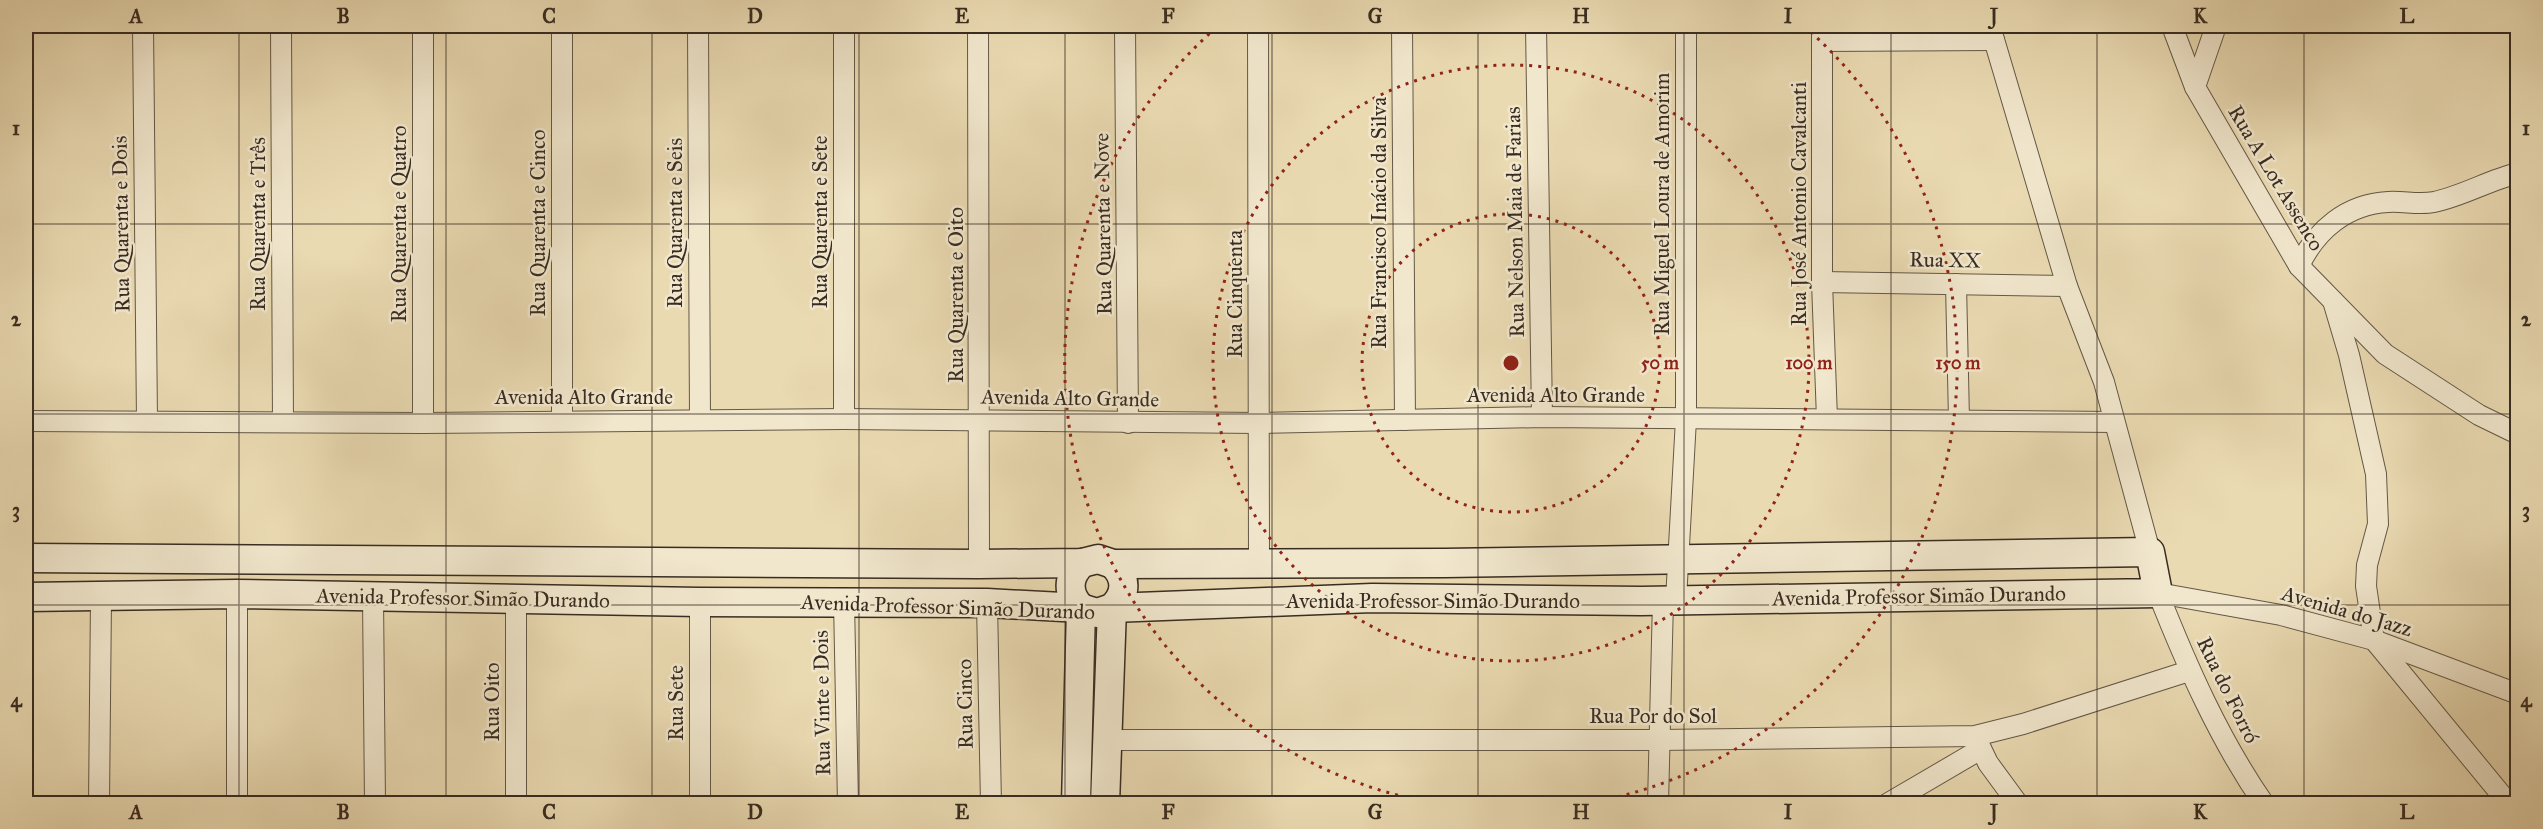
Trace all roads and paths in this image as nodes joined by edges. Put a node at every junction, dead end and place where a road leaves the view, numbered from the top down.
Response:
1 (143, 26) edge
2 (281, 26) edge
3 (423, 26) edge
4 (562, 26) edge
5 (698, 26) edge
6 (844, 26) edge
7 (978, 26) edge
8 (1125, 26) edge
9 (1258, 26) edge
10 (1402, 26) edge
11 (1536, 26) edge
12 (1686, 26) edge
13 (2172, 26) edge
14 (2216, 26) edge
15 (1822, 33) edge
16 (1992, 33) edge
17 (2195, 87) junction
18 (2517, 173) edge
19 (2299, 266) junction
20 (1822, 282) junction
21 (1956, 284) junction
22 (2067, 286) junction
23 (2333, 301) junction
24 (1542, 417) junction
25 (844, 419) junction
26 (1686, 419) junction
27 (1827, 419) junction
28 (562, 420) junction
29 (700, 420) junction
30 (1405, 420) junction
31 (1959, 420) junction
32 (26, 421) edge
33 (147, 421) junction
34 (980, 421) junction
35 (284, 422) junction
36 (2114, 422) junction
37 (423, 423) junction
38 (1128, 423) junction
39 (1259, 423) junction
40 (2517, 434) edge
41 (2150, 552) junction
42 (26, 558) edge
43 (1679, 560) junction
44 (1259, 562) junction
45 (1082, 563) junction
46 (980, 564) junction
47 (1113, 564) junction
48 (2158, 593) junction
49 (237, 594) junction
50 (26, 597) edge
51 (101, 597) junction
52 (374, 597) junction
53 (516, 600) junction
54 (1669, 600) junction
55 (844, 601) junction
56 (700, 602) junction
57 (987, 603) junction
58 (1222, 603) junction
59 (1081, 608) junction
60 (1112, 608) junction
61 (2374, 640) junction
62 (2189, 671) junction
63 (2517, 694) edge
64 (1076, 708) junction
65 (1109, 708) junction
66 (1107, 740) junction
67 (1658, 740) junction
68 (1978, 743) junction
69 (99, 804) edge
70 (237, 804) edge
71 (375, 804) edge
72 (516, 804) edge
73 (700, 804) edge
74 (848, 804) edge
75 (991, 804) edge
76 (1076, 804) edge
77 (1105, 804) edge
78 (1658, 804) edge
79 (1887, 804) edge
80 (2018, 804) edge
81 (2264, 804) edge
82 (2509, 804) edge

1 - 33 street, Rua Quarenta e Dois
2 - 35 street, Rua Quarenta e Três
3 - 37 street, Rua Quarenta e Quatro
4 - 28 street, Rua Quarenta e Cinco
5 - 29 street, Rua Quarenta e Seis
6 - 25 street, Rua Quarenta e Sete
7 - 34 street, Rua Quarenta e Oito
8 - 38 street, Rua Quarenta e Nove
9 - 39 street, Rua Cinquenta
10 - 30 street, Rua Francisco Inácio da Silva
11 - 24 street, Rua Nelson Maia de Farias
12 - 26 street, Rua Miguel Loura de Amorim
13 - 17 street, Rua A Lot Assenco
14 - 17 street
15 - 16 street
15 - 20 street, Rua José Antonio Cavalcanti
16 - 22 street
17 - 19 street, Rua A Lot Assenco
18 - 19 street
19 - 23 street, Rua A Lot Assenco
20 - 21 street, Rua XX
20 - 27 street, Rua José Antonio Cavalcanti
21 - 22 street, Rua XX
21 - 31 street
22 - 36 street
23 - 40 street, Rua A Lot Assenco
23 - 61 street
24 - 26 street, Avenida Alto Grande
24 - 30 street, Avenida Alto Grande
25 - 29 street, Avenida Alto Grande
25 - 34 street, Avenida Alto Grande
26 - 27 street, Avenida Alto Grande
26 - 43 street, Rua Miguel Loura de Amorim
27 - 31 street, Avenida Alto Grande
28 - 29 street, Avenida Alto Grande
28 - 37 street, Avenida Alto Grande
30 - 39 street, Avenida Alto Grande
31 - 36 street, Avenida Alto Grande
32 - 33 street, Avenida Alto Grande
33 - 35 street, Avenida Alto Grande
34 - 38 street, Avenida Alto Grande
34 - 46 street, Rua Quarenta e Oito
35 - 37 street, Avenida Alto Grande
36 - 41 street
38 - 39 street, Avenida Alto Grande
39 - 44 street, Rua Cinquenta
41 - 43 street, Avenida Professor Simão Durando
41 - 48 street
42 - 46 street, Avenida Professor Simão Durando
43 - 44 street, Avenida Professor Simão Durando
43 - 54 street, Rua Miguel Loura de Amorim
44 - 47 street, Avenida Professor Simão Durando
44 - 58 street
45 - 46 street, Avenida Professor Simão Durando
45 - 47 street, Avenida Professor Simão Durando
45 - 59 street
47 - 60 street
48 - 54 street, Avenida Professor Simão Durando
48 - 61 street, Avenida do Jazz
48 - 62 street, Rua do Forró
49 - 51 street, Avenida Professor Simão Durando
49 - 52 street, Avenida Professor Simão Durando
49 - 70 street
50 - 51 street, Avenida Professor Simão Durando
51 - 69 street
52 - 53 street, Avenida Professor Simão Durando
52 - 71 street
53 - 56 street, Avenida Professor Simão Durando
53 - 72 street, Rua Oito
54 - 58 street, Avenida Professor Simão Durando
54 - 67 street, Rua Miguel Loura de Amorim
55 - 56 street, Avenida Professor Simão Durando
55 - 57 street, Avenida Professor Simão Durando
55 - 74 street, Rua Vinte e Dois
56 - 73 street, Rua Sete
57 - 59 street, Avenida Professor Simão Durando
57 - 75 street, Rua Cinco
58 - 60 street, Avenida Professor Simão Durando
59 - 60 street, Avenida Professor Simão Durando
59 - 64 street
60 - 65 street
61 - 63 street, Avenida do Jazz
61 - 82 street
62 - 68 street, Rua Por do Sol
62 - 81 street, Rua do Forró
64 - 65 street
64 - 76 street
65 - 66 street
66 - 67 street, Rua Por do Sol
66 - 77 street
67 - 68 street, Rua Por do Sol
67 - 78 street, Rua Miguel Loura de Amorim
68 - 79 street
68 - 80 street

